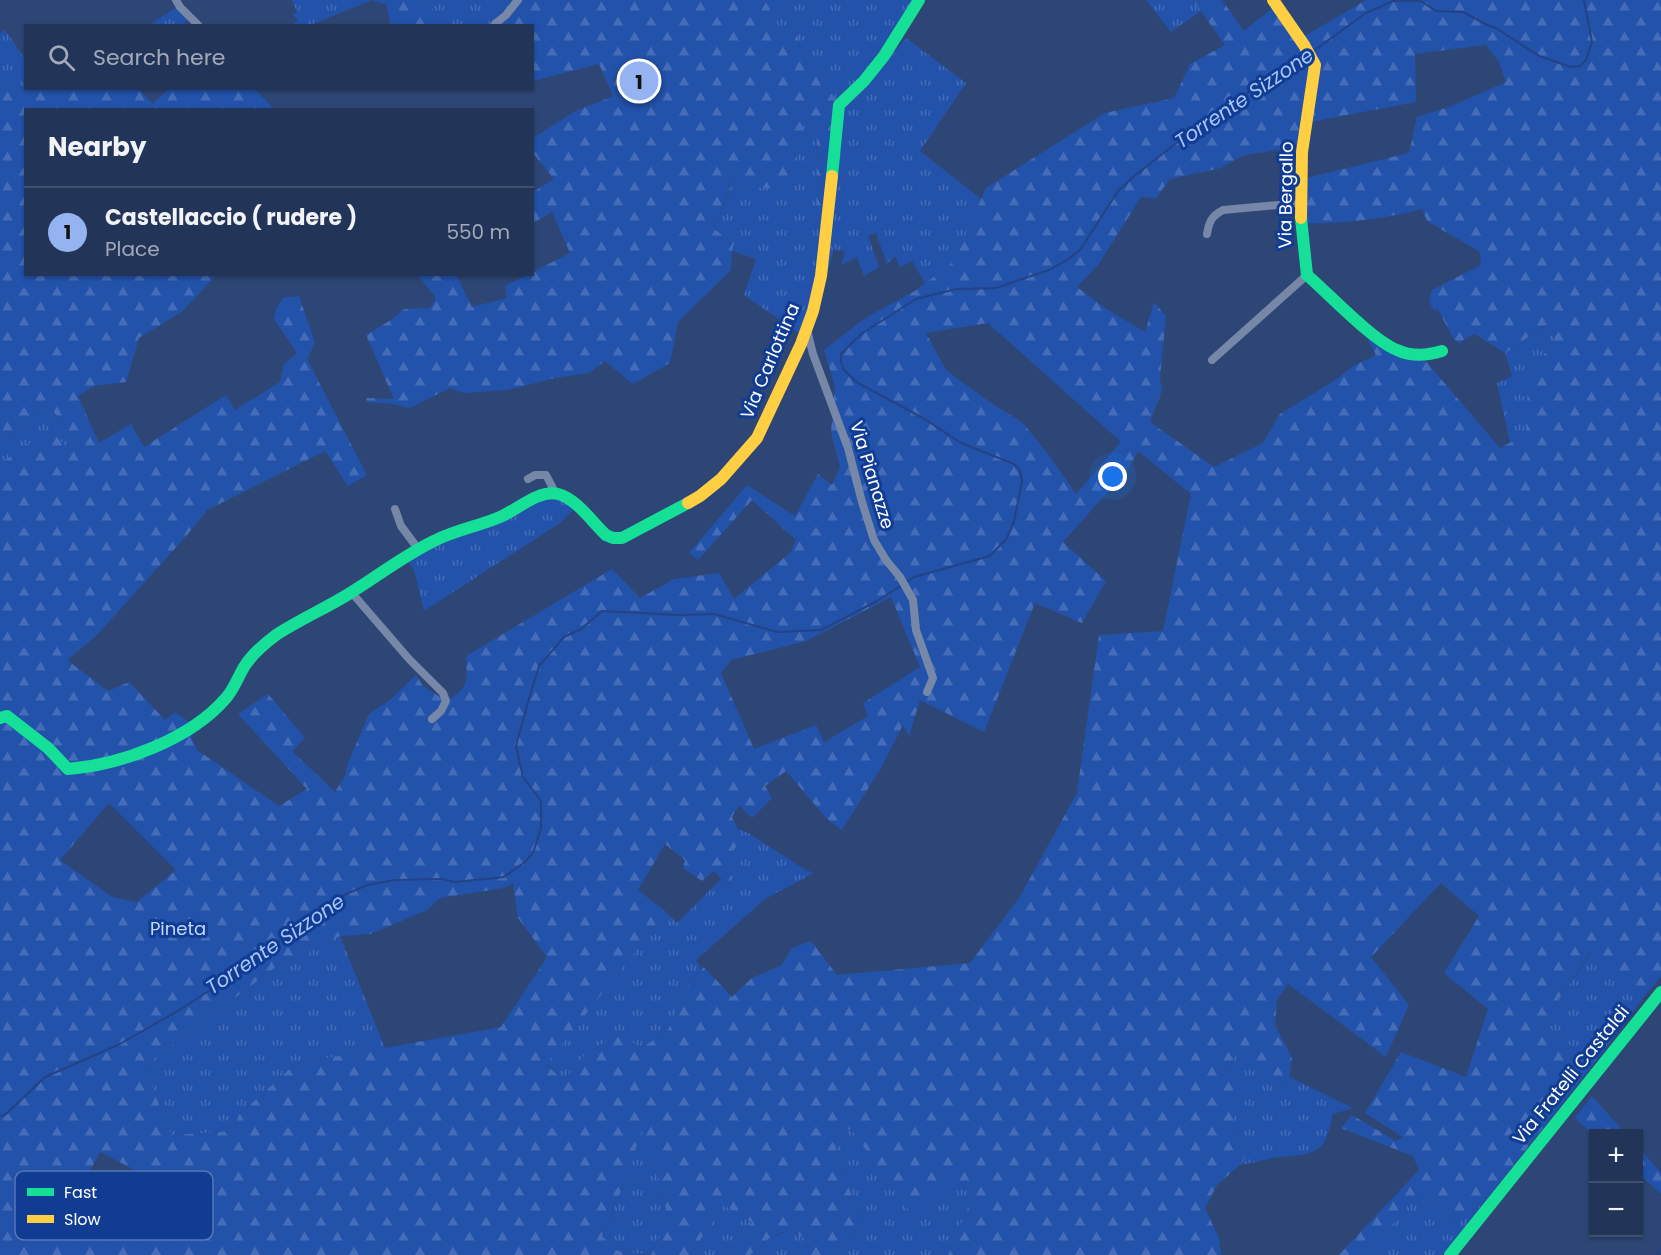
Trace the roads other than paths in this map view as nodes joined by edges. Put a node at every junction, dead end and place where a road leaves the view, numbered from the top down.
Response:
1 (176, 0) edge
2 (518, 0) edge
3 (920, 0) edge
4 (1273, 0) edge
5 (197, 24) edge
6 (495, 24) dead end
7 (1301, 203) junction
8 (1207, 234) dead end
9 (1307, 275) junction
10 (807, 330) junction
11 (1442, 351) dead end
12 (1212, 360) dead end
13 (528, 478) dead end
14 (556, 494) junction
15 (395, 509) dead end
16 (419, 550) junction
17 (351, 593) junction
18 (927, 692) dead end
19 (0, 718) edge
20 (432, 719) dead end
21 (1661, 992) edge
22 (1450, 1255) edge

1 - 5 street
2 - 6 street
3 - 10 street, Via Carlottina
4 - 7 street, Via Bergallo
7 - 8 street
7 - 9 street, Via Bergallo
9 - 11 street
9 - 12 street
10 - 14 street, Via Carlottina
10 - 18 street, Via Pianazze
13 - 14 street
14 - 16 street
15 - 16 street
16 - 17 street
17 - 19 street
17 - 20 street
21 - 22 street, Via Fratelli Castaldi

